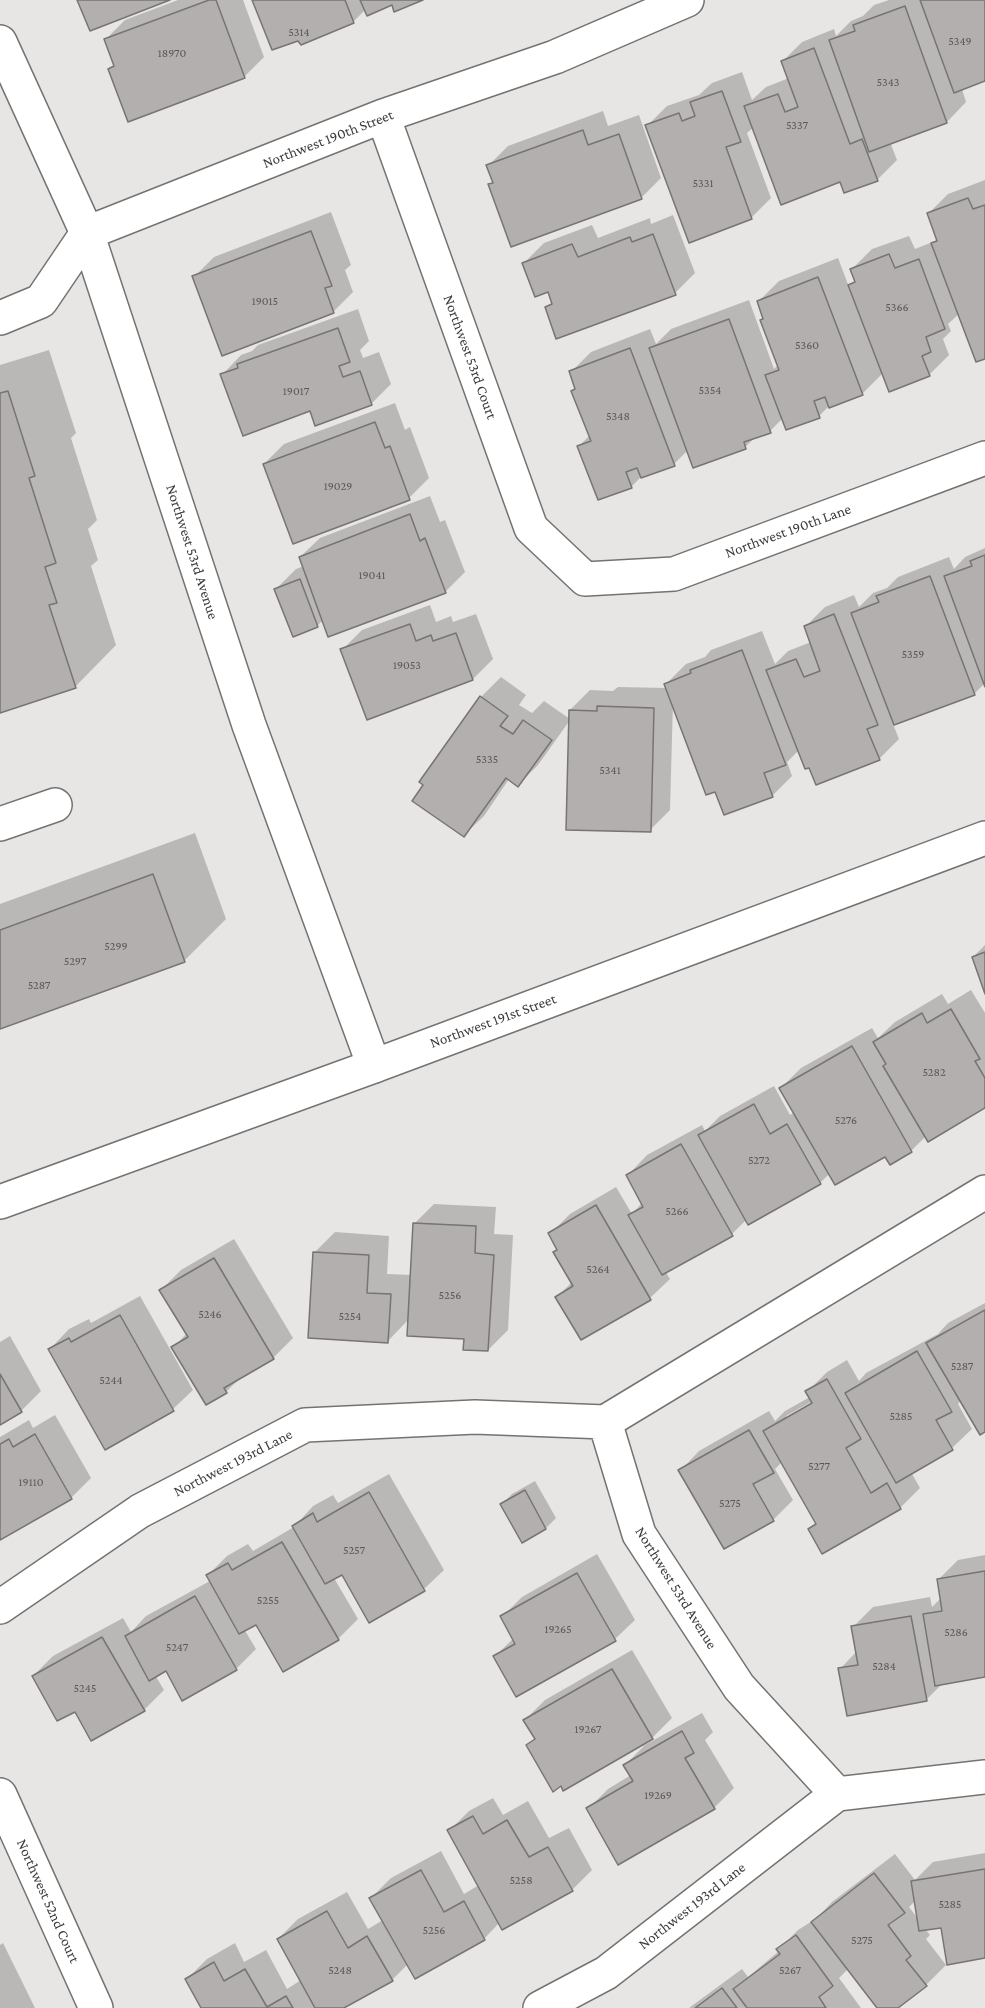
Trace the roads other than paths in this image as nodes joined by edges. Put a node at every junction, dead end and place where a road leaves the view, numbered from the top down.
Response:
1 (687, 0) edge
2 (0, 42) edge
3 (383, 116) junction
4 (87, 233) junction
5 (0, 318) edge
6 (985, 458) edge
7 (585, 579) joint
8 (55, 805) dead end
9 (0, 824) edge
10 (985, 838) edge
11 (374, 1066) junction
12 (985, 1192) edge
13 (0, 1202) edge
14 (605, 1422) junction
15 (0, 1606) edge
16 (985, 1777) edge
17 (837, 1794) junction
18 (0, 1795) edge
19 (96, 2008) edge
20 (540, 2008) edge

1 - 3 street, Northwest 190th Street
2 - 4 street, Northwest 53rd Avenue
3 - 4 street, Northwest 190th Street
3 - 7 street, Northwest 53rd Court
4 - 5 street
4 - 11 street, Northwest 53rd Avenue
6 - 7 street, Northwest 190th Lane
8 - 9 street
10 - 11 street, Northwest 191st Street
11 - 13 street, Northwest 191st Street
12 - 14 street
14 - 15 street, Northwest 193rd Lane
14 - 17 street, Northwest 53rd Avenue
16 - 17 street
17 - 20 street, Northwest 193rd Lane
18 - 19 street, Northwest 52nd Court

